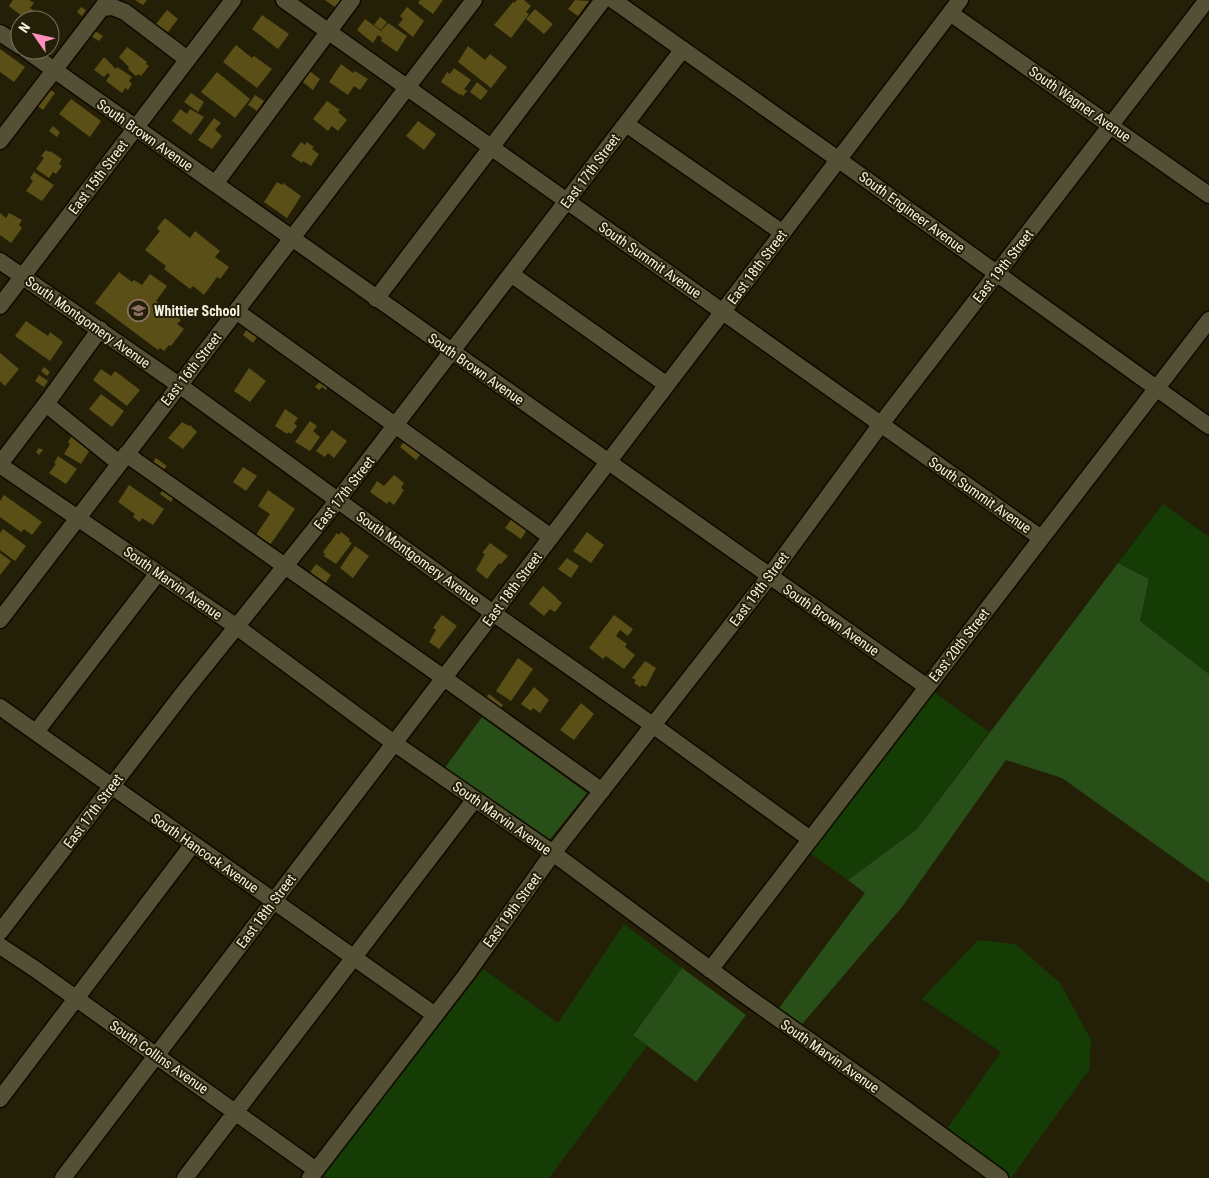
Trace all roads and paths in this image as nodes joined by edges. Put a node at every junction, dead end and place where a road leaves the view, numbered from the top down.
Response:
1 (233, 0) edge
2 (284, 0) edge
3 (352, 0) edge
4 (474, 0) edge
5 (603, 0) edge
6 (613, 0) edge
7 (960, 0) edge
8 (1207, 0) edge
9 (105, 4) edge
10 (950, 13) junction
11 (328, 31) junction
12 (683, 49) junction
13 (40, 60) edge
14 (187, 60) junction
15 (54, 70) junction
16 (407, 88) junction
17 (626, 124) junction
18 (1110, 125) junction
19 (135, 128) junction
20 (0, 141) edge
21 (492, 148) junction
22 (839, 160) junction
23 (215, 184) junction
24 (1209, 194) edge
25 (567, 202) junction
26 (783, 234) junction
27 (292, 238) junction
28 (0, 261) edge
29 (997, 273) junction
30 (511, 274) junction
31 (23, 276) junction
32 (376, 299) junction
33 (0, 306) edge
34 (236, 311) junction
35 (723, 312) junction
36 (1209, 320) edge
37 (100, 329) junction
38 (452, 352) junction
39 (179, 385) junction
40 (667, 385) junction
41 (1157, 388) junction
42 (46, 404) junction
43 (881, 424) junction
44 (396, 426) junction
45 (1209, 426) edge
46 (122, 458) junction
47 (608, 463) junction
48 (0, 464) edge
49 (338, 500) junction
50 (78, 518) junction
51 (551, 537) junction
52 (1041, 538) junction
53 (286, 567) junction
54 (158, 573) junction
55 (769, 576) junction
56 (493, 613) junction
57 (0, 620) edge
58 (237, 627) junction
59 (444, 678) junction
60 (927, 687) junction
61 (0, 707) edge
62 (654, 726) junction
63 (36, 732) junction
64 (394, 743) junction
65 (112, 786) junction
66 (602, 791) junction
67 (475, 799) junction
68 (810, 839) junction
69 (193, 844) junction
70 (553, 853) junction
71 (274, 901) junction
72 (0, 932) edge
73 (0, 946) edge
74 (354, 958) junction
75 (710, 970) junction
76 (76, 999) junction
77 (435, 1015) junction
78 (156, 1056) junction
79 (0, 1099) edge
80 (236, 1112) junction
81 (313, 1174) edge
82 (63, 1178) edge
83 (185, 1178) edge
84 (1000, 1178) edge

1 - 14 street, East 15th Street
2 - 11 street, South Summit Avenue
3 - 11 street
4 - 16 street, East 16th Street
5 - 21 street
6 - 12 street, South Engineer Avenue
7 - 10 street, East 18th Street
8 - 18 street, East 19th Street
9 - 14 street
9 - 15 street
10 - 18 street, South Wagner Avenue
10 - 22 street, East 18th Street
11 - 16 street, South Summit Avenue
11 - 23 street
12 - 17 street, East 17th Street
12 - 22 street, South Engineer Avenue
13 - 15 street, South Brown Avenue
14 - 19 street, East 15th Street
15 - 19 street, South Brown Avenue
15 - 20 street
16 - 21 street, South Summit Avenue
16 - 27 street, East 16th Street
17 - 25 street, East 17th Street
17 - 26 street
18 - 24 street, South Wagner Avenue
18 - 29 street, East 19th Street
19 - 23 street, South Brown Avenue
19 - 31 street, East 15th Street
21 - 25 street, South Summit Avenue
21 - 32 street
22 - 26 street, East 18th Street
22 - 29 street, South Engineer Avenue
23 - 27 street, South Brown Avenue
25 - 30 street, East 17th Street
25 - 35 street, South Summit Avenue
26 - 35 street, East 18th Street
27 - 32 street, South Brown Avenue
27 - 34 street, East 16th Street
28 - 31 street, South Montgomery Avenue
29 - 41 street, South Engineer Avenue
29 - 43 street, East 19th Street
30 - 38 street, East 17th Street
30 - 40 street
31 - 33 street, East 15th Street
31 - 37 street, South Montgomery Avenue
32 - 38 street, South Brown Avenue
34 - 39 street, East 16th Street
34 - 44 street
35 - 40 street, East 18th Street
35 - 43 street, South Summit Avenue
36 - 41 street, East 20th Street
37 - 39 street, South Montgomery Avenue
37 - 42 street
38 - 44 street, East 17th Street
38 - 47 street, South Brown Avenue
39 - 46 street, East 16th Street
39 - 49 street, South Montgomery Avenue
40 - 47 street, East 18th Street
41 - 45 street, South Engineer Avenue
41 - 52 street, East 20th Street
42 - 46 street
42 - 48 street
43 - 52 street, South Summit Avenue
43 - 55 street, East 19th Street
44 - 49 street, East 17th Street
44 - 51 street
46 - 50 street, East 16th Street
46 - 53 street
47 - 51 street, East 18th Street
47 - 55 street, South Brown Avenue
48 - 50 street, South Marvin Avenue
49 - 53 street, East 17th Street
49 - 56 street, South Montgomery Avenue
50 - 54 street, South Marvin Avenue
50 - 57 street, East 16th Street
51 - 56 street, East 18th Street
52 - 60 street, East 20th Street
53 - 58 street, East 17th Street
53 - 59 street
54 - 58 street, South Marvin Avenue
54 - 63 street
55 - 60 street, South Brown Avenue
55 - 62 street, East 19th Street
56 - 59 street, East 18th Street
56 - 62 street, South Montgomery Avenue
58 - 64 street, South Marvin Avenue
58 - 65 street, East 17th Street
59 - 64 street, East 18th Street
59 - 66 street
60 - 68 street, East 20th Street
61 - 63 street, South Hancock Avenue
62 - 66 street, East 19th Street
62 - 68 street, South Montgomery Avenue
63 - 65 street, South Hancock Avenue
64 - 67 street, South Marvin Avenue
64 - 71 street, East 18th Street
65 - 69 street, South Hancock Avenue
65 - 72 street, East 17th Street
66 - 70 street, East 19th Street
67 - 70 street, South Marvin Avenue
67 - 74 street
68 - 75 street, East 20th Street
69 - 71 street, South Hancock Avenue
69 - 76 street
70 - 75 street, South Marvin Avenue
70 - 77 street, East 19th Street
71 - 74 street, South Hancock Avenue
71 - 78 street, East 18th Street
73 - 76 street, South Collins Avenue
74 - 77 street, South Hancock Avenue
74 - 80 street
75 - 84 street, South Marvin Avenue
76 - 78 street, South Collins Avenue
76 - 79 street
77 - 81 street, East 19th Street
78 - 80 street, South Collins Avenue
78 - 82 street, East 18th Street
80 - 81 street, South Collins Avenue
80 - 83 street

